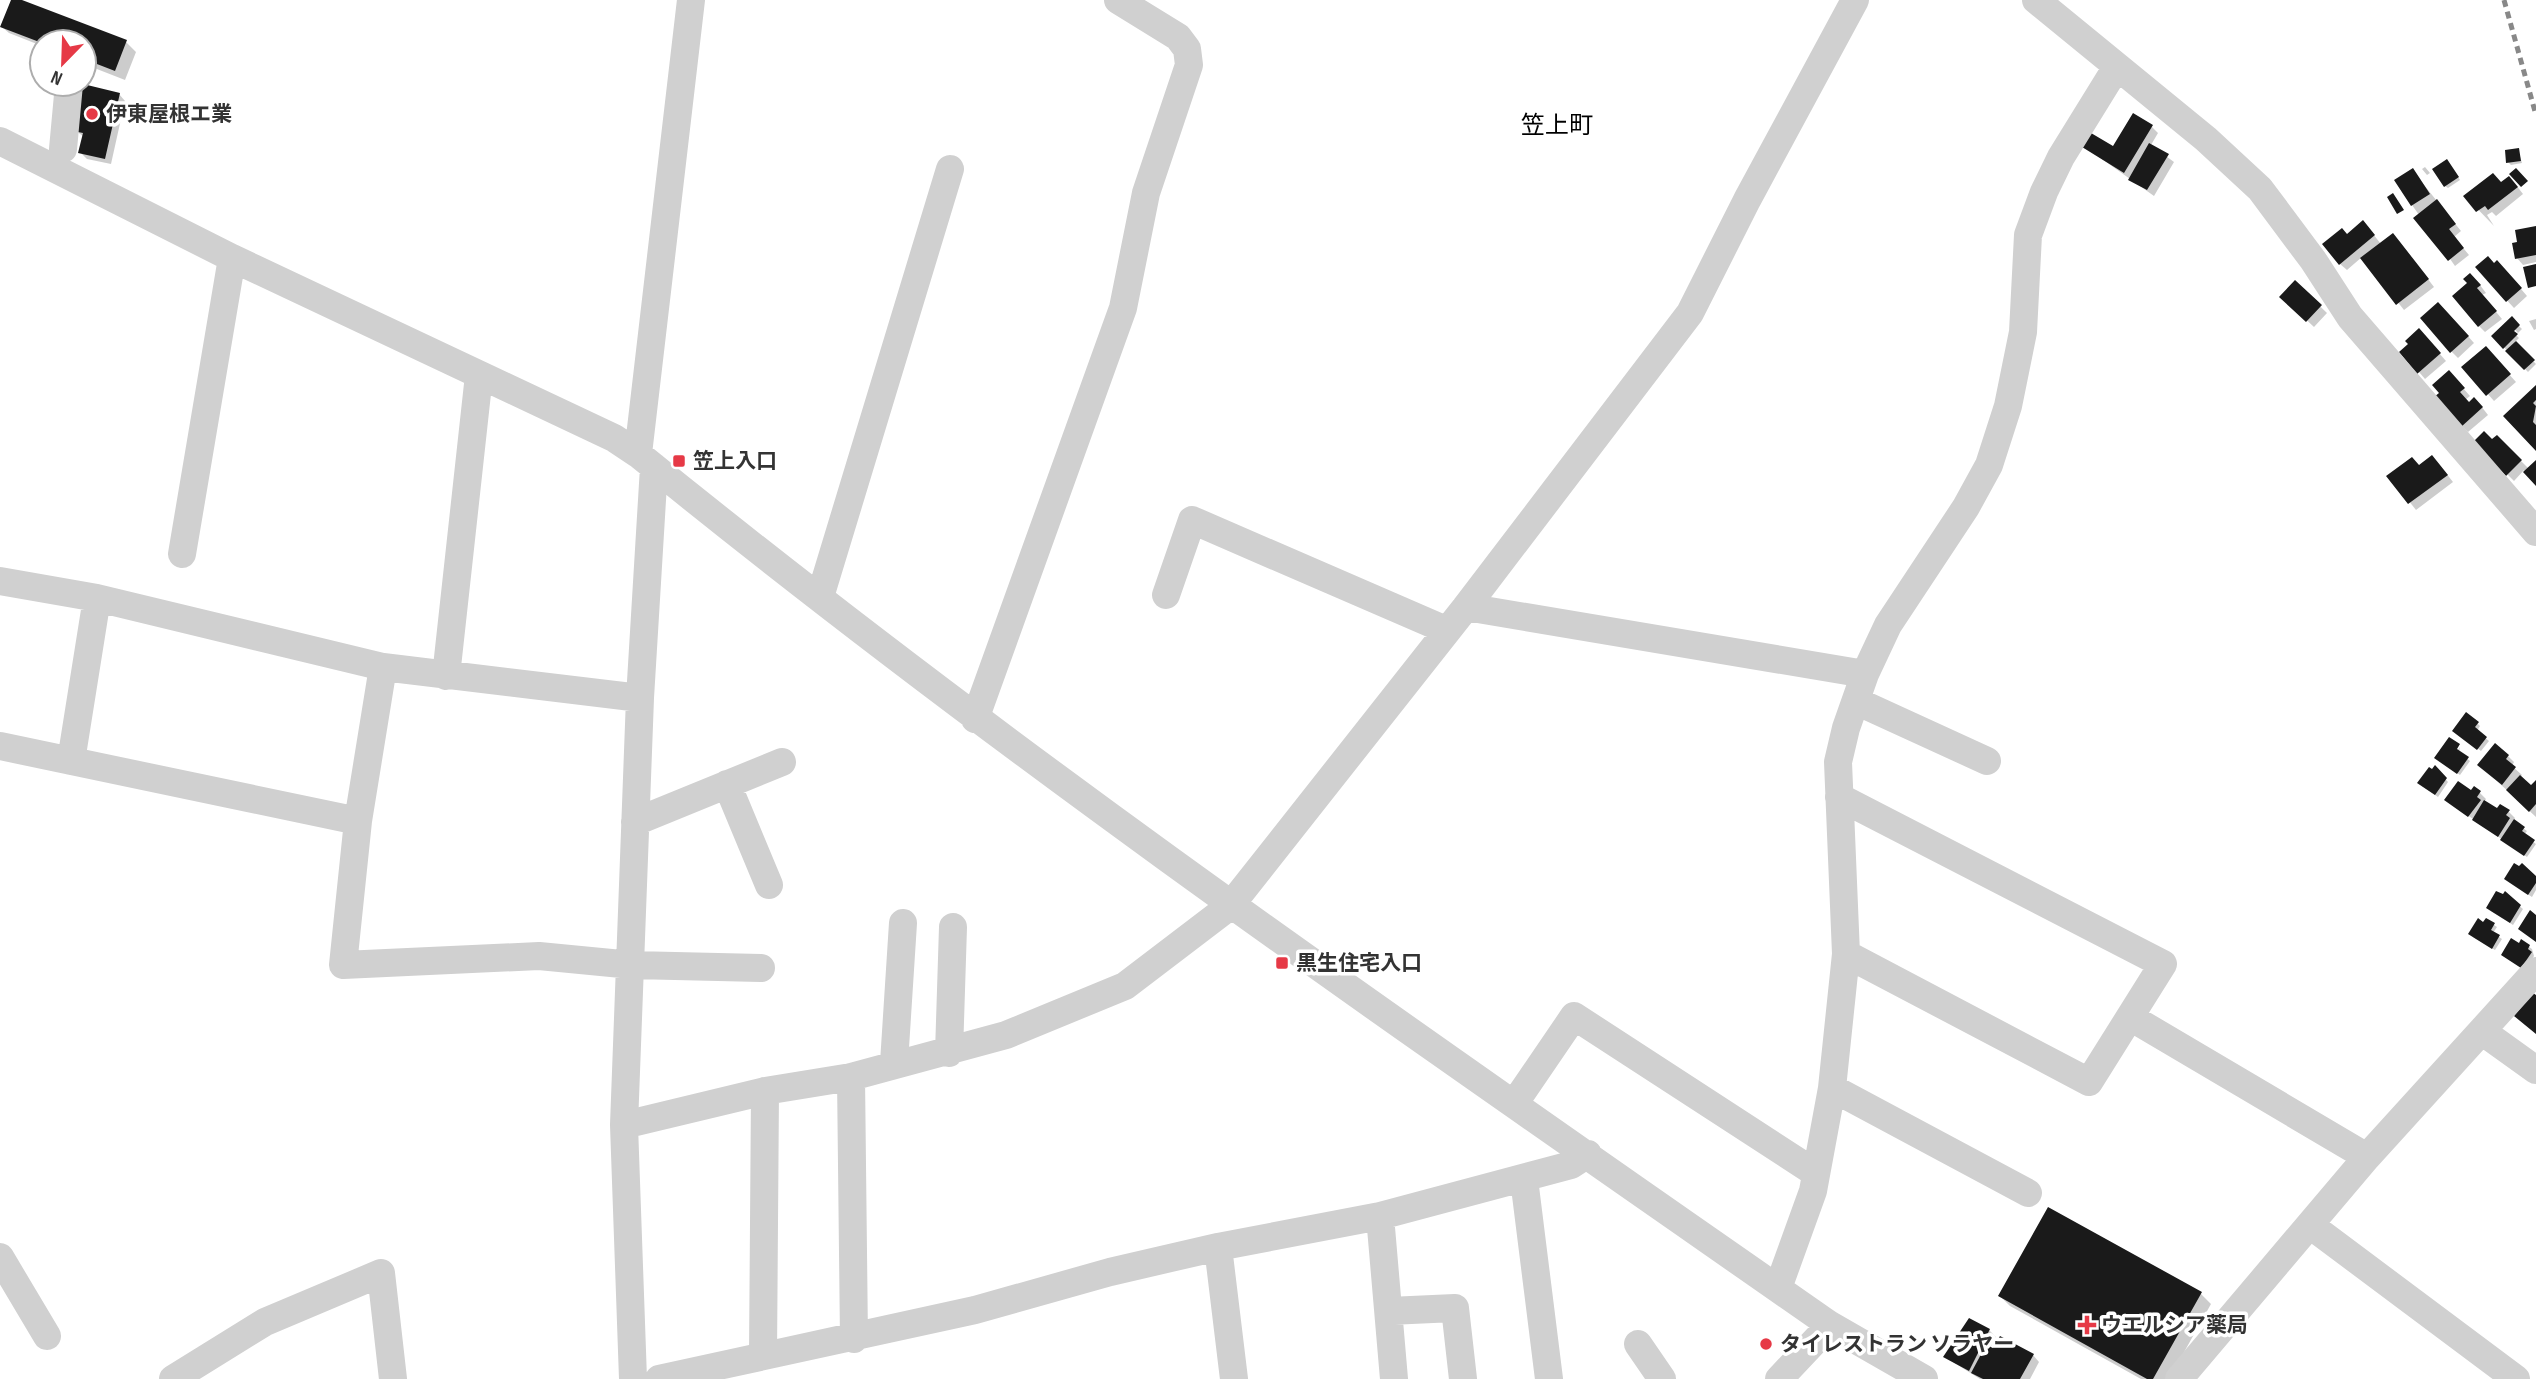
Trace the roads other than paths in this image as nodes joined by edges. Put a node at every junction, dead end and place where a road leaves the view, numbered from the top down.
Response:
1 (691, 0) edge
2 (1118, 0) edge
3 (1855, 0) edge
4 (2036, 0) edge
5 (2116, 68) junction
6 (68, 98) edge
7 (0, 141) edge
8 (63, 149) dead end
9 (950, 169) dead end
10 (232, 258) junction
11 (479, 376) junction
12 (646, 460) junction
13 (2536, 532) edge
14 (182, 554) dead end
15 (0, 581) edge
16 (1166, 595) dead end
17 (820, 597) junction
18 (97, 598) junction
19 (1466, 607) junction
20 (1446, 630) junction
21 (383, 667) junction
22 (1865, 674) junction
23 (446, 676) junction
24 (640, 698) junction
25 (1856, 701) junction
26 (975, 719) junction
27 (0, 746) edge
28 (71, 761) junction
29 (1987, 761) dead end
30 (782, 762) dead end
31 (727, 784) junction
32 (1839, 797) junction
33 (358, 821) junction
34 (635, 822) junction
35 (769, 884) dead end
36 (1230, 906) junction
37 (903, 923) dead end
38 (953, 927) dead end
39 (1846, 954) junction
40 (632, 965) junction
41 (761, 968) dead end
42 (2536, 971) edge
43 (2130, 1017) junction
44 (2483, 1031) junction
45 (949, 1053) junction
46 (894, 1063) junction
47 (2536, 1070) edge
48 (851, 1077) junction
49 (1832, 1088) junction
50 (765, 1091) junction
51 (1514, 1104) junction
52 (624, 1125) junction
53 (1588, 1154) junction
54 (2367, 1157) junction
55 (1814, 1172) junction
56 (1524, 1179) junction
57 (2028, 1193) dead end
58 (1380, 1216) junction
59 (2310, 1225) junction
60 (1218, 1247) junction
61 (0, 1257) edge
62 (1778, 1289) junction
63 (1389, 1311) junction
64 (1830, 1325) junction
65 (47, 1336) dead end
66 (854, 1339) junction
67 (1638, 1344) dead end
68 (781, 1363) edge
69 (1877, 1369) edge
70 (173, 1379) edge
71 (393, 1379) edge
72 (633, 1379) edge
73 (659, 1379) edge
74 (1234, 1379) edge
75 (1394, 1379) edge
76 (1462, 1379) edge
77 (1549, 1379) edge
78 (1662, 1379) edge
79 (1779, 1379) edge
80 (1924, 1379) edge
81 (2179, 1379) edge
82 (2516, 1379) edge

1 - 12 street
2 - 26 street
3 - 19 street
4 - 5 street
5 - 13 street
5 - 22 street
6 - 8 street
7 - 10 street
9 - 17 street
10 - 11 street
10 - 14 street
11 - 12 street
11 - 23 street
12 - 17 street
12 - 24 street
15 - 18 street
16 - 20 street
17 - 26 street
18 - 21 street
18 - 28 street
19 - 20 street
19 - 22 street
20 - 36 street
21 - 23 street
21 - 33 street
22 - 25 street
23 - 24 street
24 - 34 street
25 - 29 street
25 - 32 street
26 - 36 street
27 - 28 street
28 - 33 street
30 - 31 street
31 - 34 street
31 - 35 street
32 - 39 street
32 - 43 street
33 - 40 street
34 - 40 street
36 - 45 street
36 - 51 street
37 - 46 street
38 - 45 street
39 - 43 street
39 - 49 street
40 - 41 street
40 - 52 street
42 - 44 street
43 - 54 street
44 - 47 street
44 - 54 street
45 - 46 street
46 - 48 street
48 - 50 street
48 - 66 street
49 - 55 street
49 - 57 street
50 - 52 street
50 - 68 street
51 - 53 street
51 - 55 street
52 - 72 street
53 - 56 street
53 - 62 street
54 - 59 street
55 - 62 street
56 - 58 street
56 - 77 street
58 - 60 street
58 - 63 street
59 - 81 street
59 - 82 street
60 - 66 street
60 - 74 street
61 - 65 street
62 - 64 street
63 - 75 street
63 - 76 street
64 - 69 street
64 - 79 street
66 - 68 street
67 - 78 street
68 - 73 street
69 - 80 street
70 - 71 street

